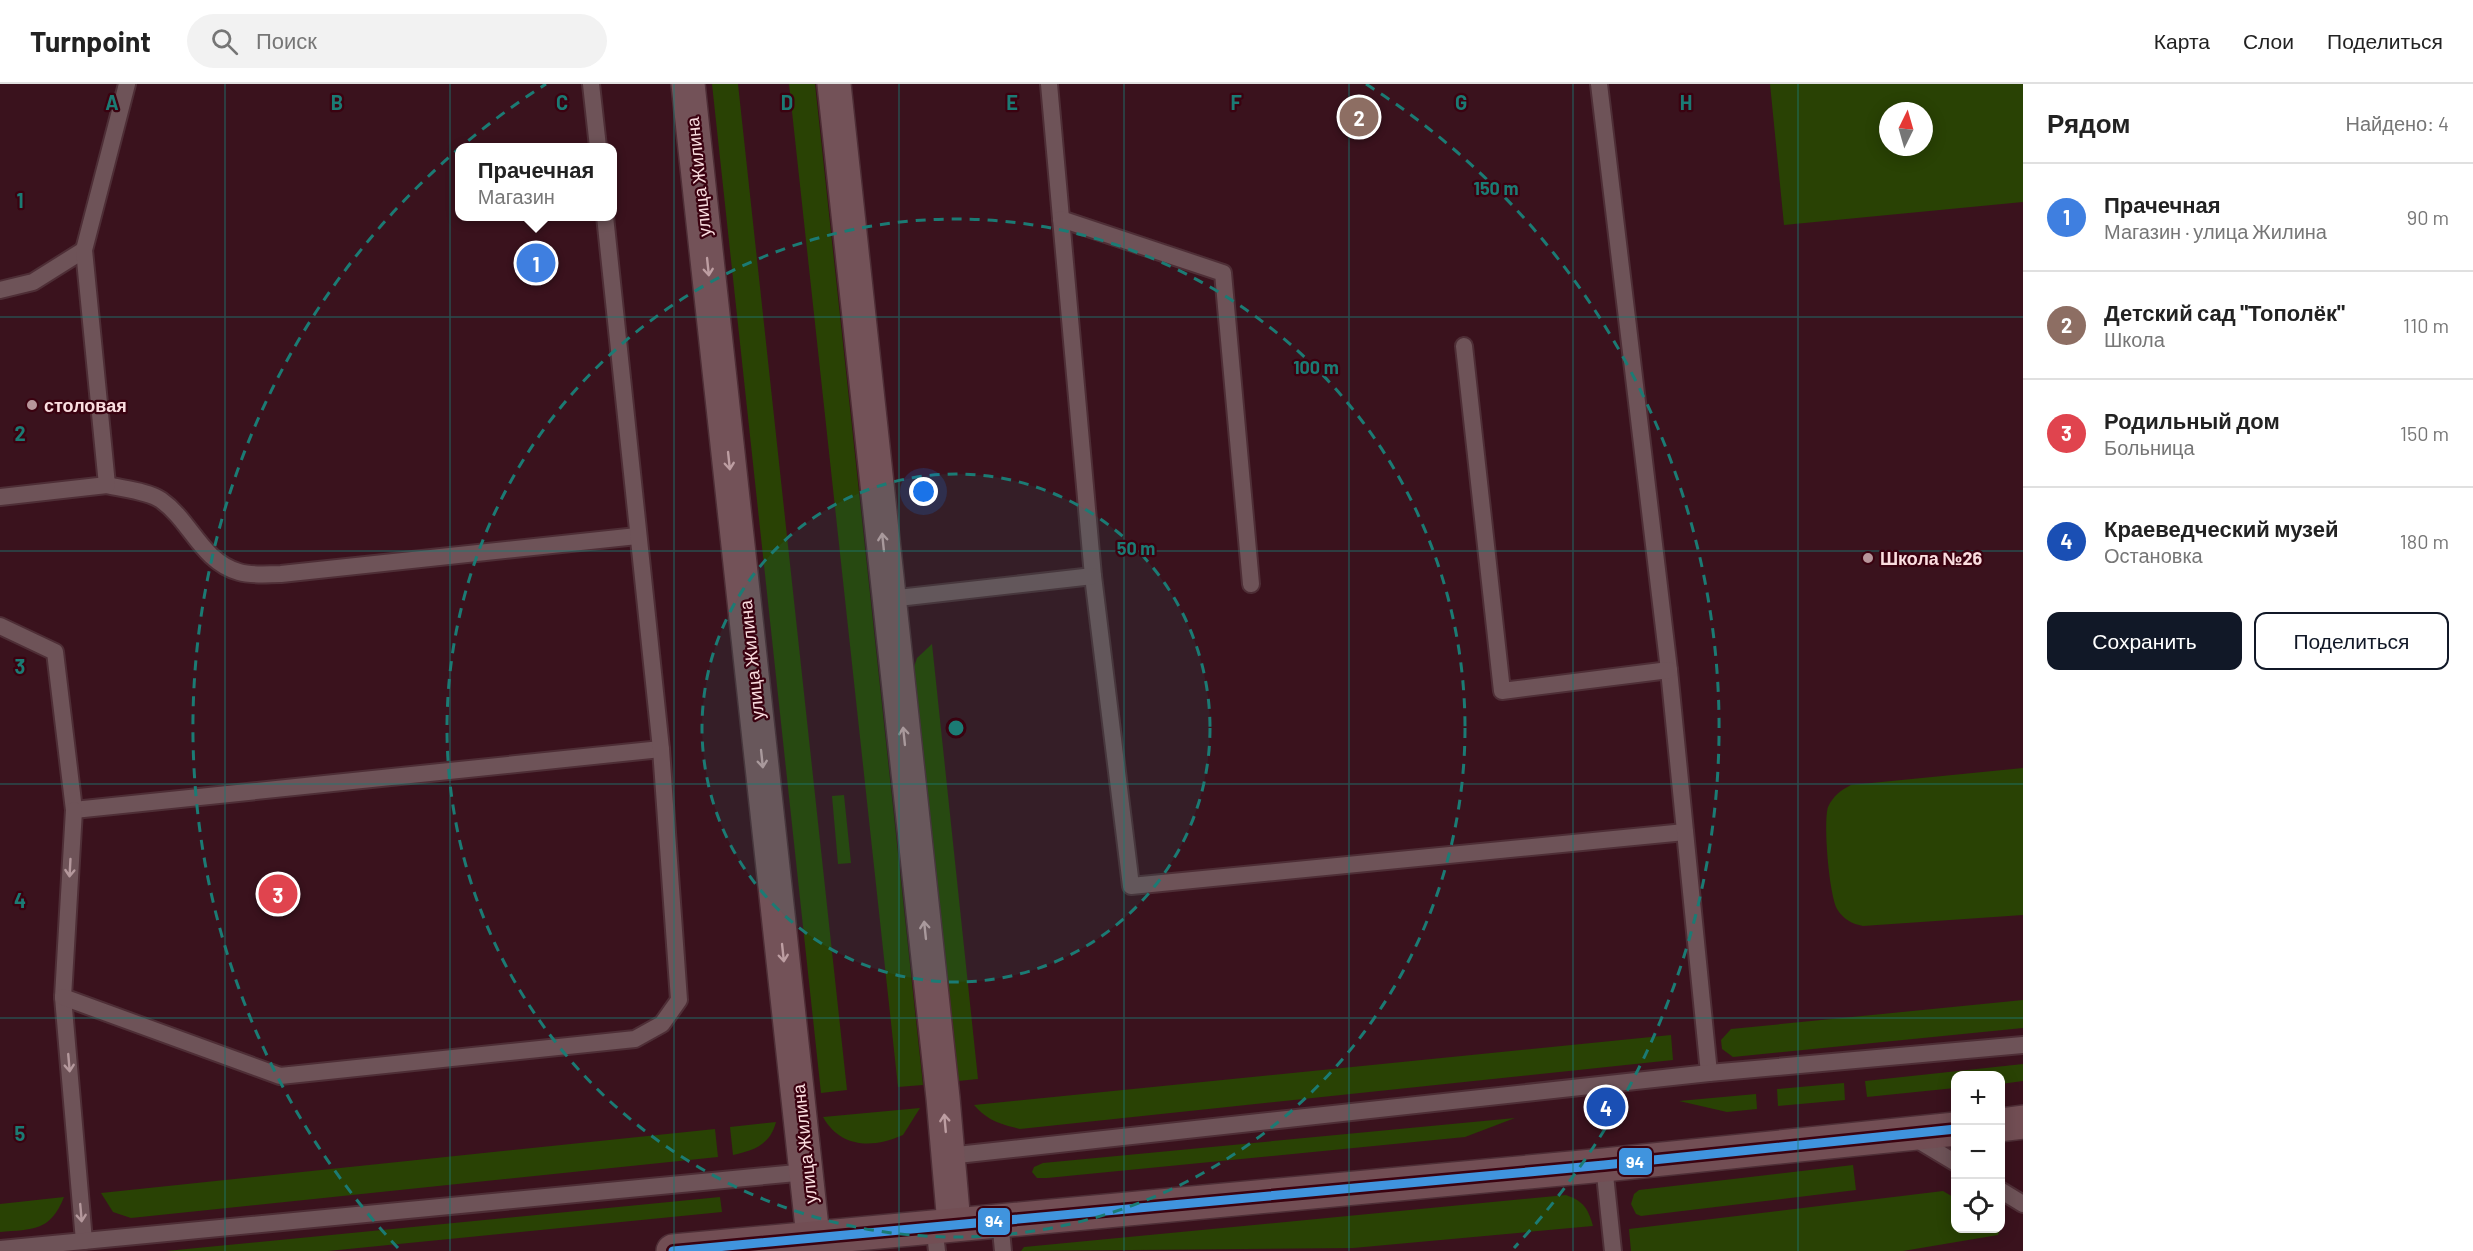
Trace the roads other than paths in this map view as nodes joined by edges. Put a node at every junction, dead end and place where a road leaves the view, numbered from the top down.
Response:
1 (127, 84) edge
2 (591, 84) edge
3 (688, 84) edge
4 (834, 84) edge
5 (1049, 84) edge
6 (1599, 84) edge
7 (598, 143) edge
8 (1061, 219) junction
9 (605, 221) edge
10 (84, 250) junction
11 (0, 290) edge
12 (1464, 346) dead end
13 (107, 485) junction
14 (0, 497) edge
15 (637, 536) junction
16 (1093, 576) junction
17 (1251, 584) dead end
18 (889, 599) junction
19 (0, 626) edge
20 (1669, 670) junction
21 (660, 748) junction
22 (74, 810) junction
23 (1685, 832) junction
24 (63, 997) junction
25 (2023, 1045) edge
26 (1709, 1073) junction
27 (2023, 1122) edge
28 (2005, 1124) edge
29 (1951, 1130) edge
30 (1908, 1134) junction
31 (948, 1156) junction
32 (1951, 1160) edge
33 (1604, 1165) junction
34 (807, 1172) junction
35 (2005, 1193) edge
36 (2023, 1204) edge
37 (942, 1233) edge
38 (1001, 1236) edge
39 (813, 1237) junction
40 (84, 1241) junction
41 (0, 1249) edge
42 (673, 1251) edge
43 (1613, 1251) edge

1 - 10 lane
2 - 7 lane
3 -> 34 main road, улица Жилина
18 -> 4 main road
5 - 8 lane
6 - 20 lane
8 - 16 lane
8 - 17 lane
9 - 15 lane
10 - 11 lane
10 - 13 lane
12 - 20 lane
13 - 14 lane
13 - 15 lane
15 - 21 lane
16 - 18 lane
16 - 23 lane
31 -> 18 main road
19 - 22 lane
20 - 23 lane
21 - 22 lane
21 - 24 lane
22 -> 24 lane
23 - 26 lane
24 -> 40 lane
25 - 26 lane
26 - 31 lane
27 - 28 main road
29 - 30 main road
30 - 32 lane
30 - 33 main road
31 - 37 main road
33 - 38 main road
33 - 43 lane
34 - 39 main road, улица Жилина
34 - 40 lane
35 - 36 lane
37 - 38 main road
37 - 39 main road
39 - 42 main road
40 - 41 lane

